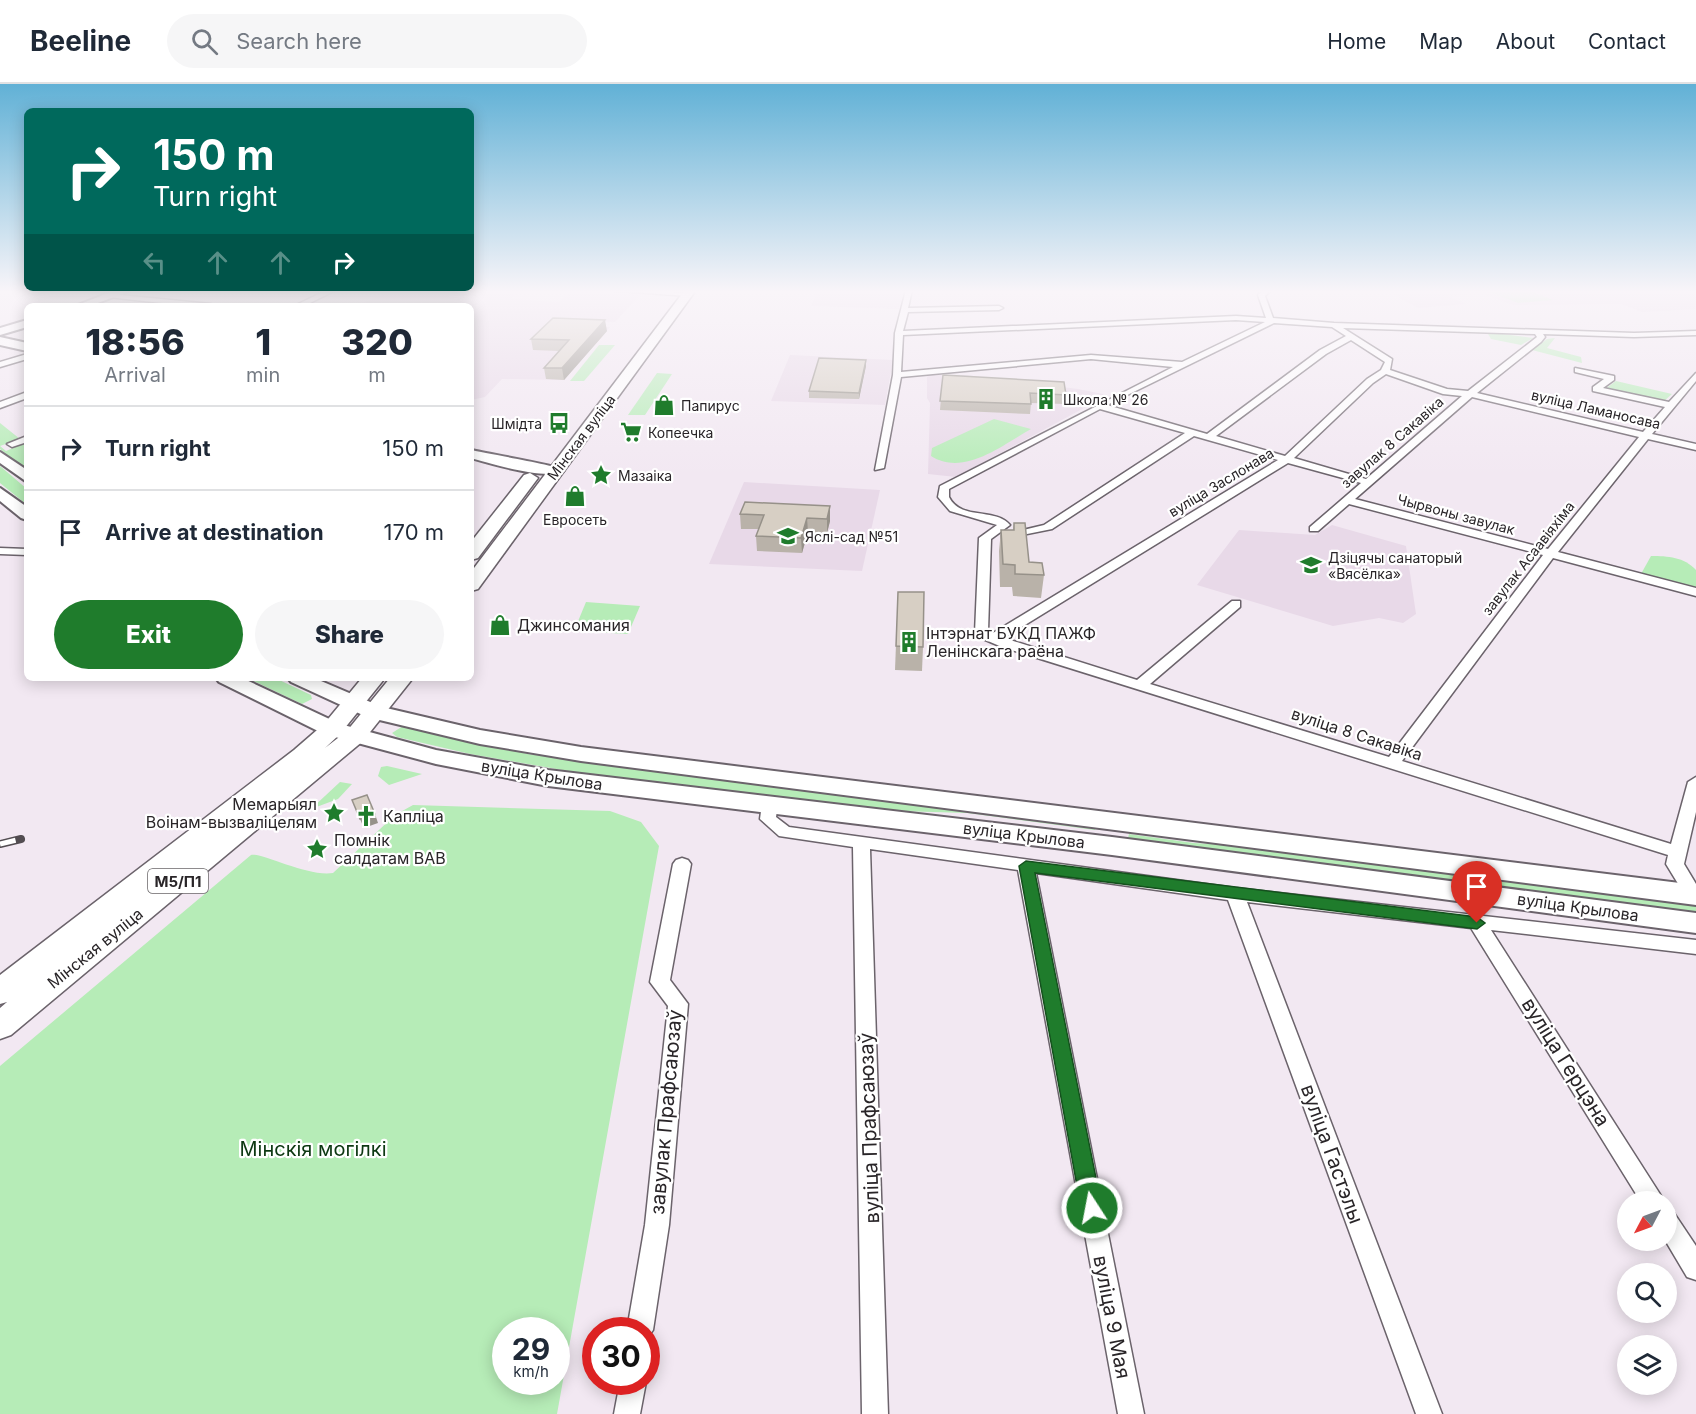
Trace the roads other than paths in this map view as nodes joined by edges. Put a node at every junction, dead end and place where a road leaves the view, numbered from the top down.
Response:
1 (633, 352) edge
2 (640, 352) edge
3 (898, 352) edge
4 (1210, 352) edge
5 (1323, 352) edge
6 (1374, 352) edge
7 (1523, 352) edge
8 (24, 357) edge
9 (0, 365) edge
10 (1184, 365) junction
11 (1578, 370) dead end
12 (1385, 371) junction
13 (897, 375) junction
14 (1696, 376) edge
15 (1470, 393) junction
16 (24, 396) edge
17 (0, 405) edge
18 (1670, 405) junction
19 (1099, 406) junction
20 (1193, 432) junction
21 (1644, 435) junction
22 (1209, 437) junction
23 (24, 440) edge
24 (12, 444) dead end
25 (1696, 447) edge
26 (474, 455) edge
27 (0, 456) edge
28 (1287, 459) junction
29 (879, 468) dead end
30 (537, 469) junction
31 (556, 470) junction
32 (24, 475) edge
33 (1367, 482) junction
34 (0, 493) edge
35 (1347, 500) junction
36 (24, 513) edge
37 (1314, 529) dead end
38 (985, 538) junction
39 (474, 550) edge
40 (0, 551) edge
41 (24, 552) edge
42 (1549, 554) junction
43 (474, 581) edge
44 (1696, 592) edge
45 (1236, 604) dead end
46 (987, 636) junction
47 (233, 681) edge
48 (304, 681) edge
49 (371, 681) edge
50 (400, 681) edge
51 (1141, 684) junction
52 (352, 704) junction
53 (375, 712) junction
54 (344, 732) junction
55 (1391, 765) junction
56 (1696, 782) edge
57 (770, 804) junction
58 (1111, 833) junction
59 (861, 842) junction
60 (1677, 852) junction
61 (682, 864) dead end
62 (1026, 866) junction
63 (1235, 894) junction
64 (1695, 895) edge
65 (1477, 923) junction
66 (1696, 923) edge
67 (1696, 947) edge
68 (0, 992) edge
69 (0, 1026) edge
70 (1647, 1191) edge
71 (1677, 1238) edge
72 (1696, 1268) edge
73 (642, 1317) edge
74 (631, 1395) edge
75 (627, 1414) edge
76 (875, 1414) edge
77 (1131, 1414) edge
78 (1429, 1414) edge

1 - 30 main road, Мінская вуліца
2 - 31 main road, Мінская вуліца
3 - 13 street
4 - 10 street
5 - 22 street
6 - 12 street
7 - 15 street, завулак 8 Сакавіка
8 - 9 street
10 - 13 street
10 - 19 street
11 - 18 street
12 - 15 street, вуліца Ламаносава
12 - 28 street, вуліца Заслонава
13 - 29 street
14 - 18 street, завулак Асаавіяхіма
15 - 21 street, вуліца Ламаносава
15 - 33 street, завулак 8 Сакавіка
16 - 17 street
18 - 21 street, завулак Асаавіяхіма
19 - 20 street
19 - 38 street
20 - 22 street
20 - 38 street
21 - 25 street, вуліца Ламаносава
21 - 42 street, завулак Асаавіяхіма
22 - 28 street
23 - 24 street
26 - 30 main road
27 - 32 main road
28 - 33 street
28 - 46 street, вуліца Заслонава
30 - 31 main road
30 - 39 main road, Мінская вуліца
31 - 43 main road, Мінская вуліца
33 - 35 street, завулак 8 Сакавіка
34 - 36 main road
35 - 37 street, завулак 8 Сакавіка
35 - 42 street, Чырвоны завулак
38 - 46 street
40 - 41 street
42 - 44 street, Чырвоны завулак
42 - 55 street, завулак Асаавіяхіма
45 - 51 street
46 - 51 street, вуліца 8 Сакавіка
47 - 54 main road, вуліца Крылова
48 - 52 main road, вуліца Крылова
49 - 52 main road, Мінская вуліца / М5/П1
50 - 53 main road, Мінская вуліца / М5/П1
51 - 55 street, вуліца 8 Сакавіка
52 - 53 main road, вуліца Крылова
52 - 54 main road, Мінская вуліца / М5/П1
53 - 54 main road, Мінская вуліца / М5/П1
53 - 58 main road, вуліца Крылова
54 - 57 main road, вуліца Крылова
54 - 68 main road, Мінская вуліца / М5/П1
54 - 69 main road, Мінская вуліца / М5/П1
55 - 60 street, вуліца 8 Сакавіка
56 - 60 street
57 - 58 main road, вуліца Крылова
57 - 59 street
58 - 64 main road, вуліца Крылова
58 - 66 main road, вуліца Крылова
59 - 62 street
59 - 76 street, вуліца Прафсаюзаў
60 - 64 street
61 - 73 street, завулак Прафсаюзаў
62 - 63 street
62 - 77 street, вуліца 9 Мая
63 - 65 street
63 - 78 street, вуліца Гастэлы
65 - 67 street
65 - 70 street, вуліца Герцэна
71 - 72 street
74 - 75 street

